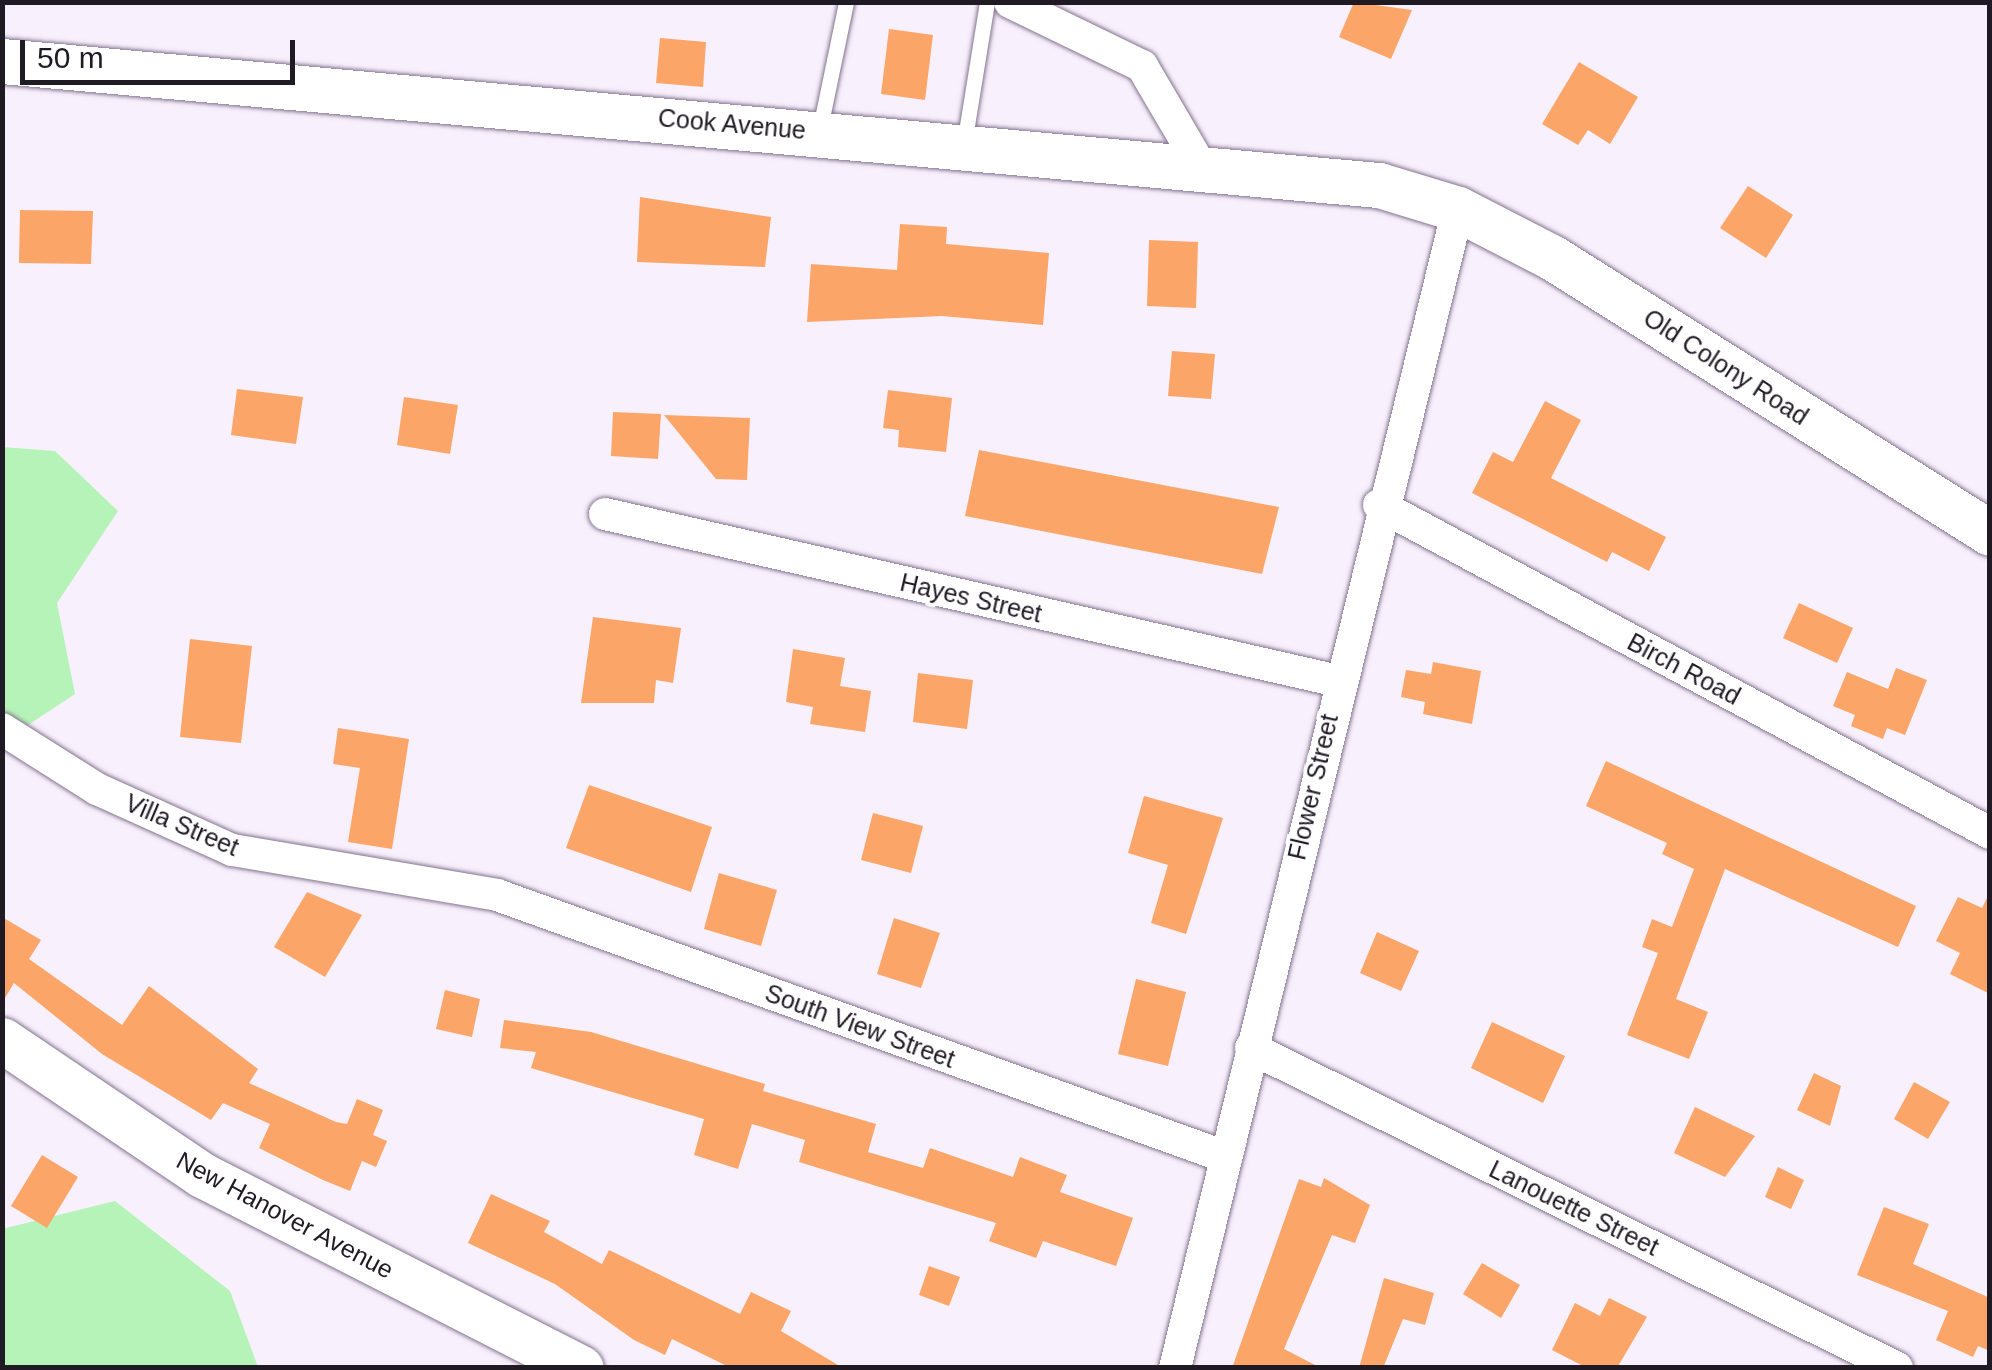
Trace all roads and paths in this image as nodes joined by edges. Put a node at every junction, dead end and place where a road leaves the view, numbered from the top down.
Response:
1 (846, 2) edge
2 (987, 2) edge
3 (1010, 2) edge
4 (2, 61) edge
5 (819, 132) junction
6 (964, 144) junction
7 (1200, 165) junction
8 (1458, 209) junction
9 (1379, 505) junction
10 (605, 514) dead end
11 (1990, 532) edge
12 (1338, 682) junction
13 (2, 730) edge
14 (1990, 833) edge
15 (497, 895) joint
16 (2, 1040) edge
17 (1251, 1048) junction
18 (1224, 1156) junction
19 (581, 1368) edge
20 (1175, 1368) edge
21 (1897, 1368) edge

1 - 5 lane
2 - 6 lane
3 - 7 street
4 - 5 main road, Cook Avenue
5 - 6 main road, Cook Avenue
6 - 7 main road, Cook Avenue
7 - 8 main road, Cook Avenue
8 - 9 street, Flower Street
8 - 11 main road, Old Colony Road
9 - 12 street, Flower Street
9 - 14 street, Birch Road
10 - 12 street, Hayes Street
12 - 17 street, Flower Street
13 - 15 street, Villa Street
15 - 18 street, South View Street
16 - 19 main road, New Hanover Avenue
17 - 18 street, Flower Street
17 - 21 street, Lanouette Street
18 - 20 street, Flower Street

